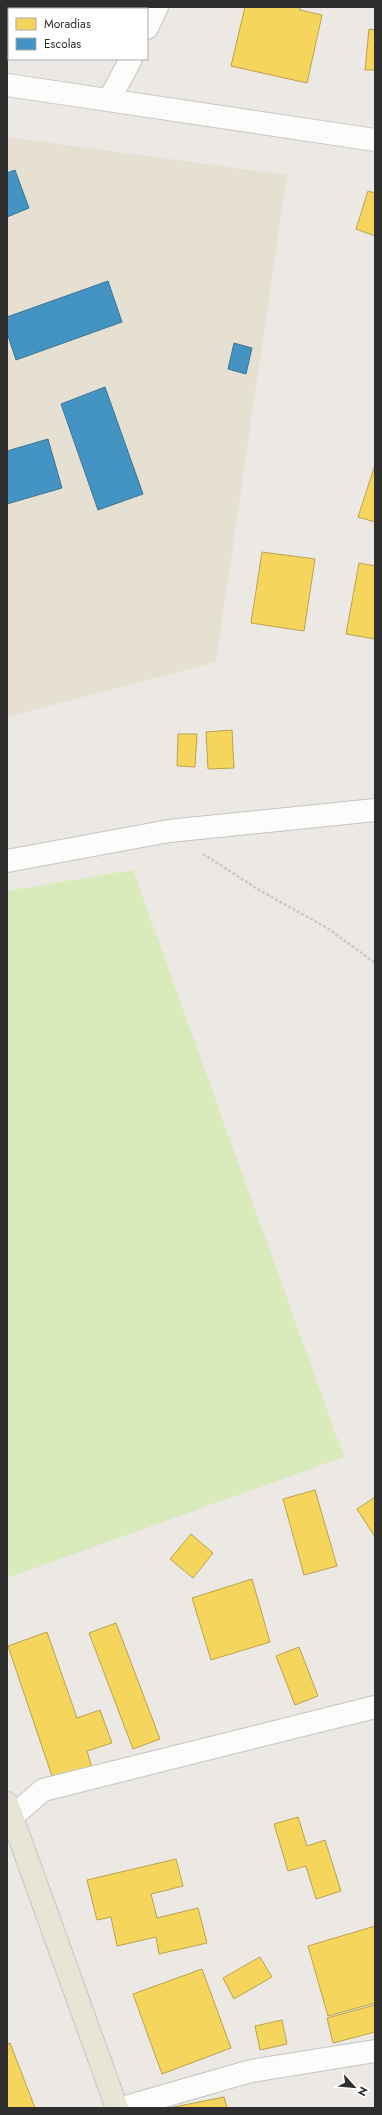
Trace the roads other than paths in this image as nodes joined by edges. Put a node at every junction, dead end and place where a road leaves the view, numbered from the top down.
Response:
1 (158, 7) edge
2 (148, 26) edge
3 (130, 60) edge
4 (7, 85) edge
5 (109, 100) junction
6 (375, 140) edge
7 (375, 810) edge
8 (7, 861) edge
9 (375, 1707) edge
10 (10, 1810) edge
11 (375, 2050) edge
12 (117, 2108) edge
13 (122, 2108) edge

1 - 2 street
3 - 5 street
4 - 5 street
5 - 6 street
7 - 8 street
9 - 10 street
10 - 12 main road
11 - 13 street

